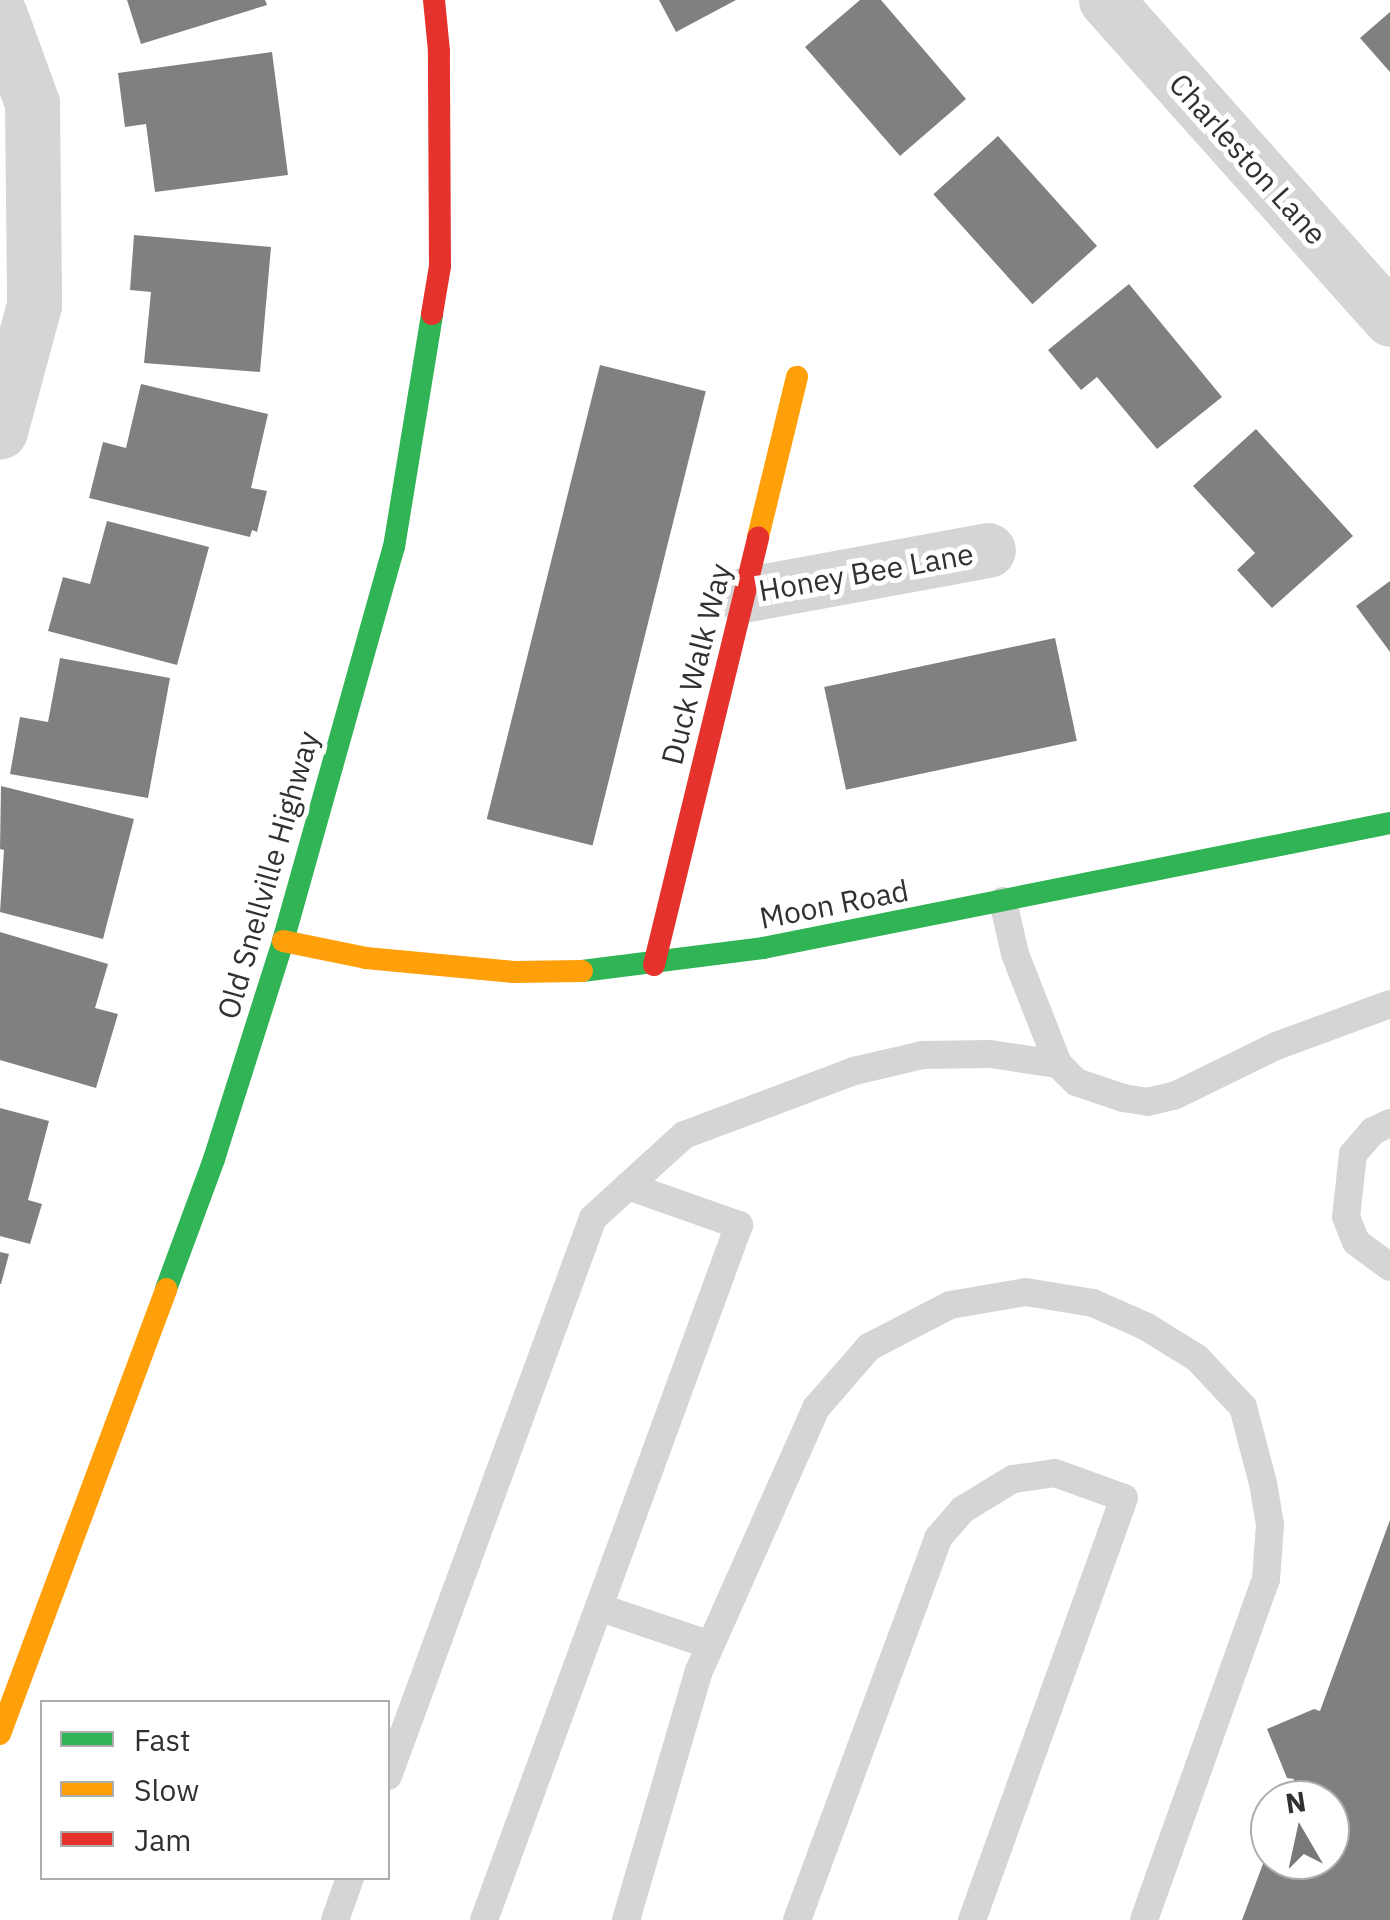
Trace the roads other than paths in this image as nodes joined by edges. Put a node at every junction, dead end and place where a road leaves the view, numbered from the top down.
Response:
1 (434, 0) edge
2 (1106, 0) edge
3 (0, 15) edge
4 (1390, 319) edge
5 (797, 377) dead end
6 (0, 431) edge
7 (988, 550) dead end
8 (743, 595) junction
9 (1390, 824) edge
10 (1002, 901) junction
11 (283, 941) junction
12 (654, 964) junction
13 (1390, 1004) edge
14 (1058, 1064) junction
15 (1390, 1122) edge
16 (628, 1186) junction
17 (1390, 1267) edge
18 (601, 1608) junction
19 (710, 1645) junction
20 (0, 1734) edge
21 (390, 1771) edge
22 (349, 1880) edge
23 (335, 1920) edge
24 (484, 1920) edge
25 (626, 1920) edge
26 (797, 1920) edge
27 (972, 1920) edge
28 (1144, 1920) edge

1 - 11 street, Old Snellville Highway
2 - 4 street, Charleston Lane
3 - 6 street
5 - 8 street, Duck Walk Way
7 - 8 street, Honey Bee Lane
8 - 12 street, Duck Walk Way
9 - 10 street, Moon Road
10 - 12 street, Moon Road
10 - 14 lane
11 - 12 street, Moon Road
11 - 20 street, Old Snellville Highway
13 - 14 lane
14 - 16 lane
15 - 17 lane
16 - 18 lane
16 - 21 lane
18 - 19 lane
18 - 24 lane
19 - 25 lane
19 - 28 lane
22 - 23 lane
26 - 27 lane

